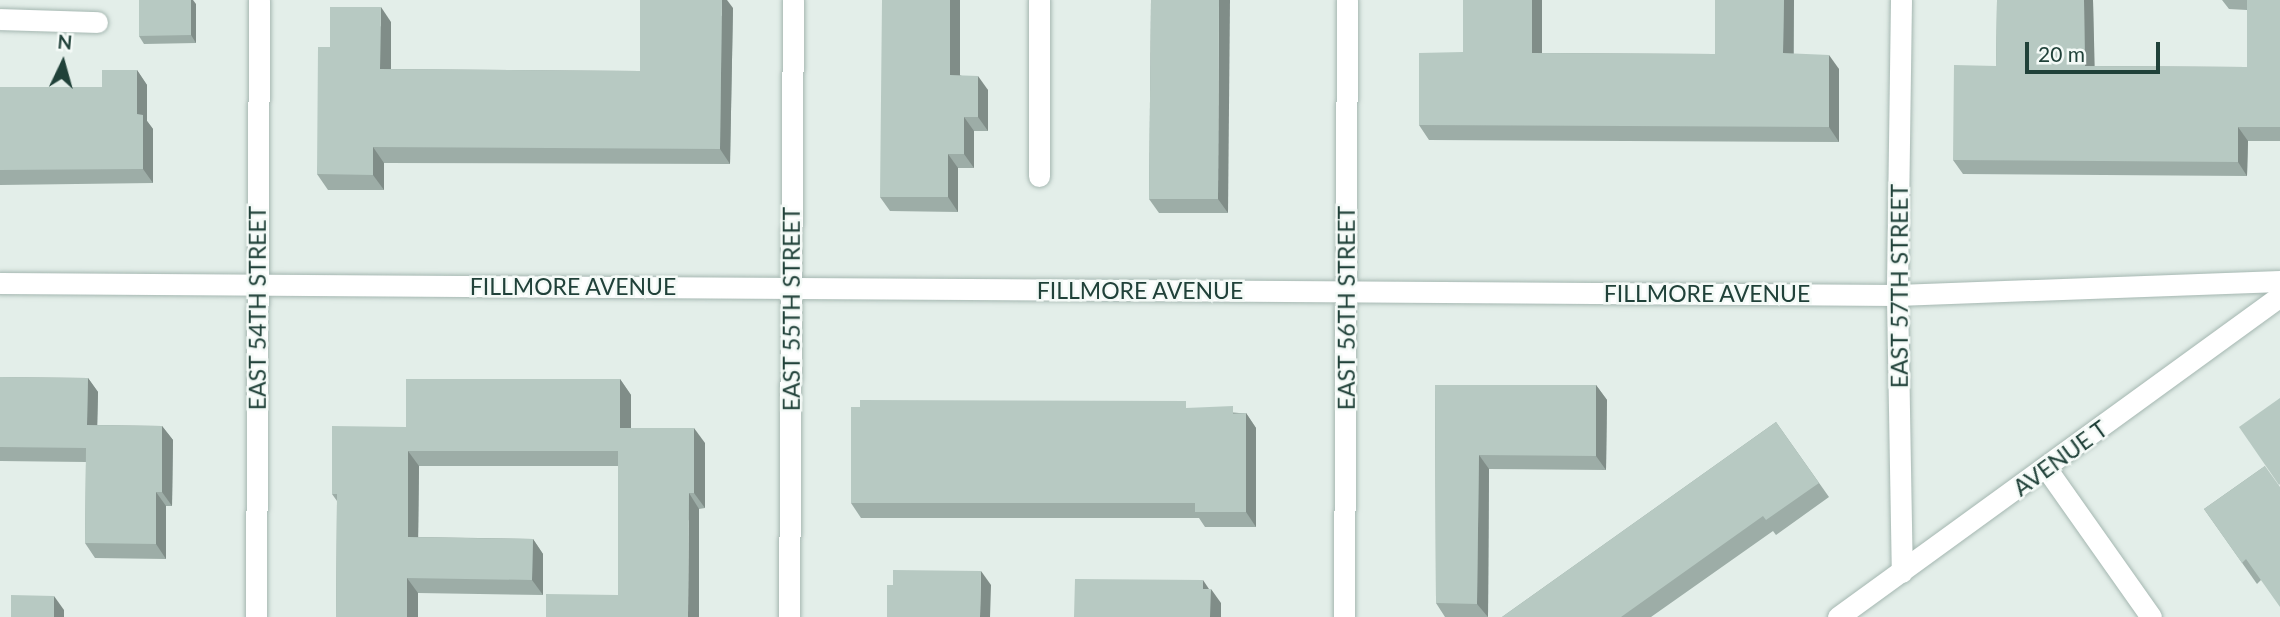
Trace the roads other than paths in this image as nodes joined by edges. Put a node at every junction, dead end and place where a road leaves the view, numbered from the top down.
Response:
1 (259, 0) edge
2 (793, 0) edge
3 (1039, 0) edge
4 (1348, 0) edge
5 (1901, 0) edge
6 (0, 19) edge
7 (97, 22) dead end
8 (1039, 176) dead end
9 (2280, 281) edge
10 (0, 282) edge
11 (257, 285) junction
12 (790, 288) junction
13 (1345, 291) junction
14 (1898, 295) junction
15 (2280, 296) edge
16 (2046, 468) junction
17 (1902, 572) junction
18 (256, 617) edge
19 (789, 617) edge
20 (1344, 617) edge
21 (1838, 617) edge
22 (2151, 617) edge

1 - 11 street, EAST 54TH STREET
2 - 12 street, EAST 55TH STREET
3 - 8 street
4 - 13 street, EAST 56TH STREET
5 - 14 street, EAST 57TH STREET
6 - 7 street
9 - 14 street, FILLMORE AVENUE
10 - 11 street, FILLMORE AVENUE
11 - 12 street, FILLMORE AVENUE
11 - 18 street, EAST 54TH STREET
12 - 13 street, FILLMORE AVENUE
12 - 19 street, EAST 55TH STREET
13 - 14 street, FILLMORE AVENUE
13 - 20 street, EAST 56TH STREET
14 - 17 street, EAST 57TH STREET
15 - 16 street, AVENUE T
16 - 17 street, AVENUE T
16 - 22 street
17 - 21 street, AVENUE T

